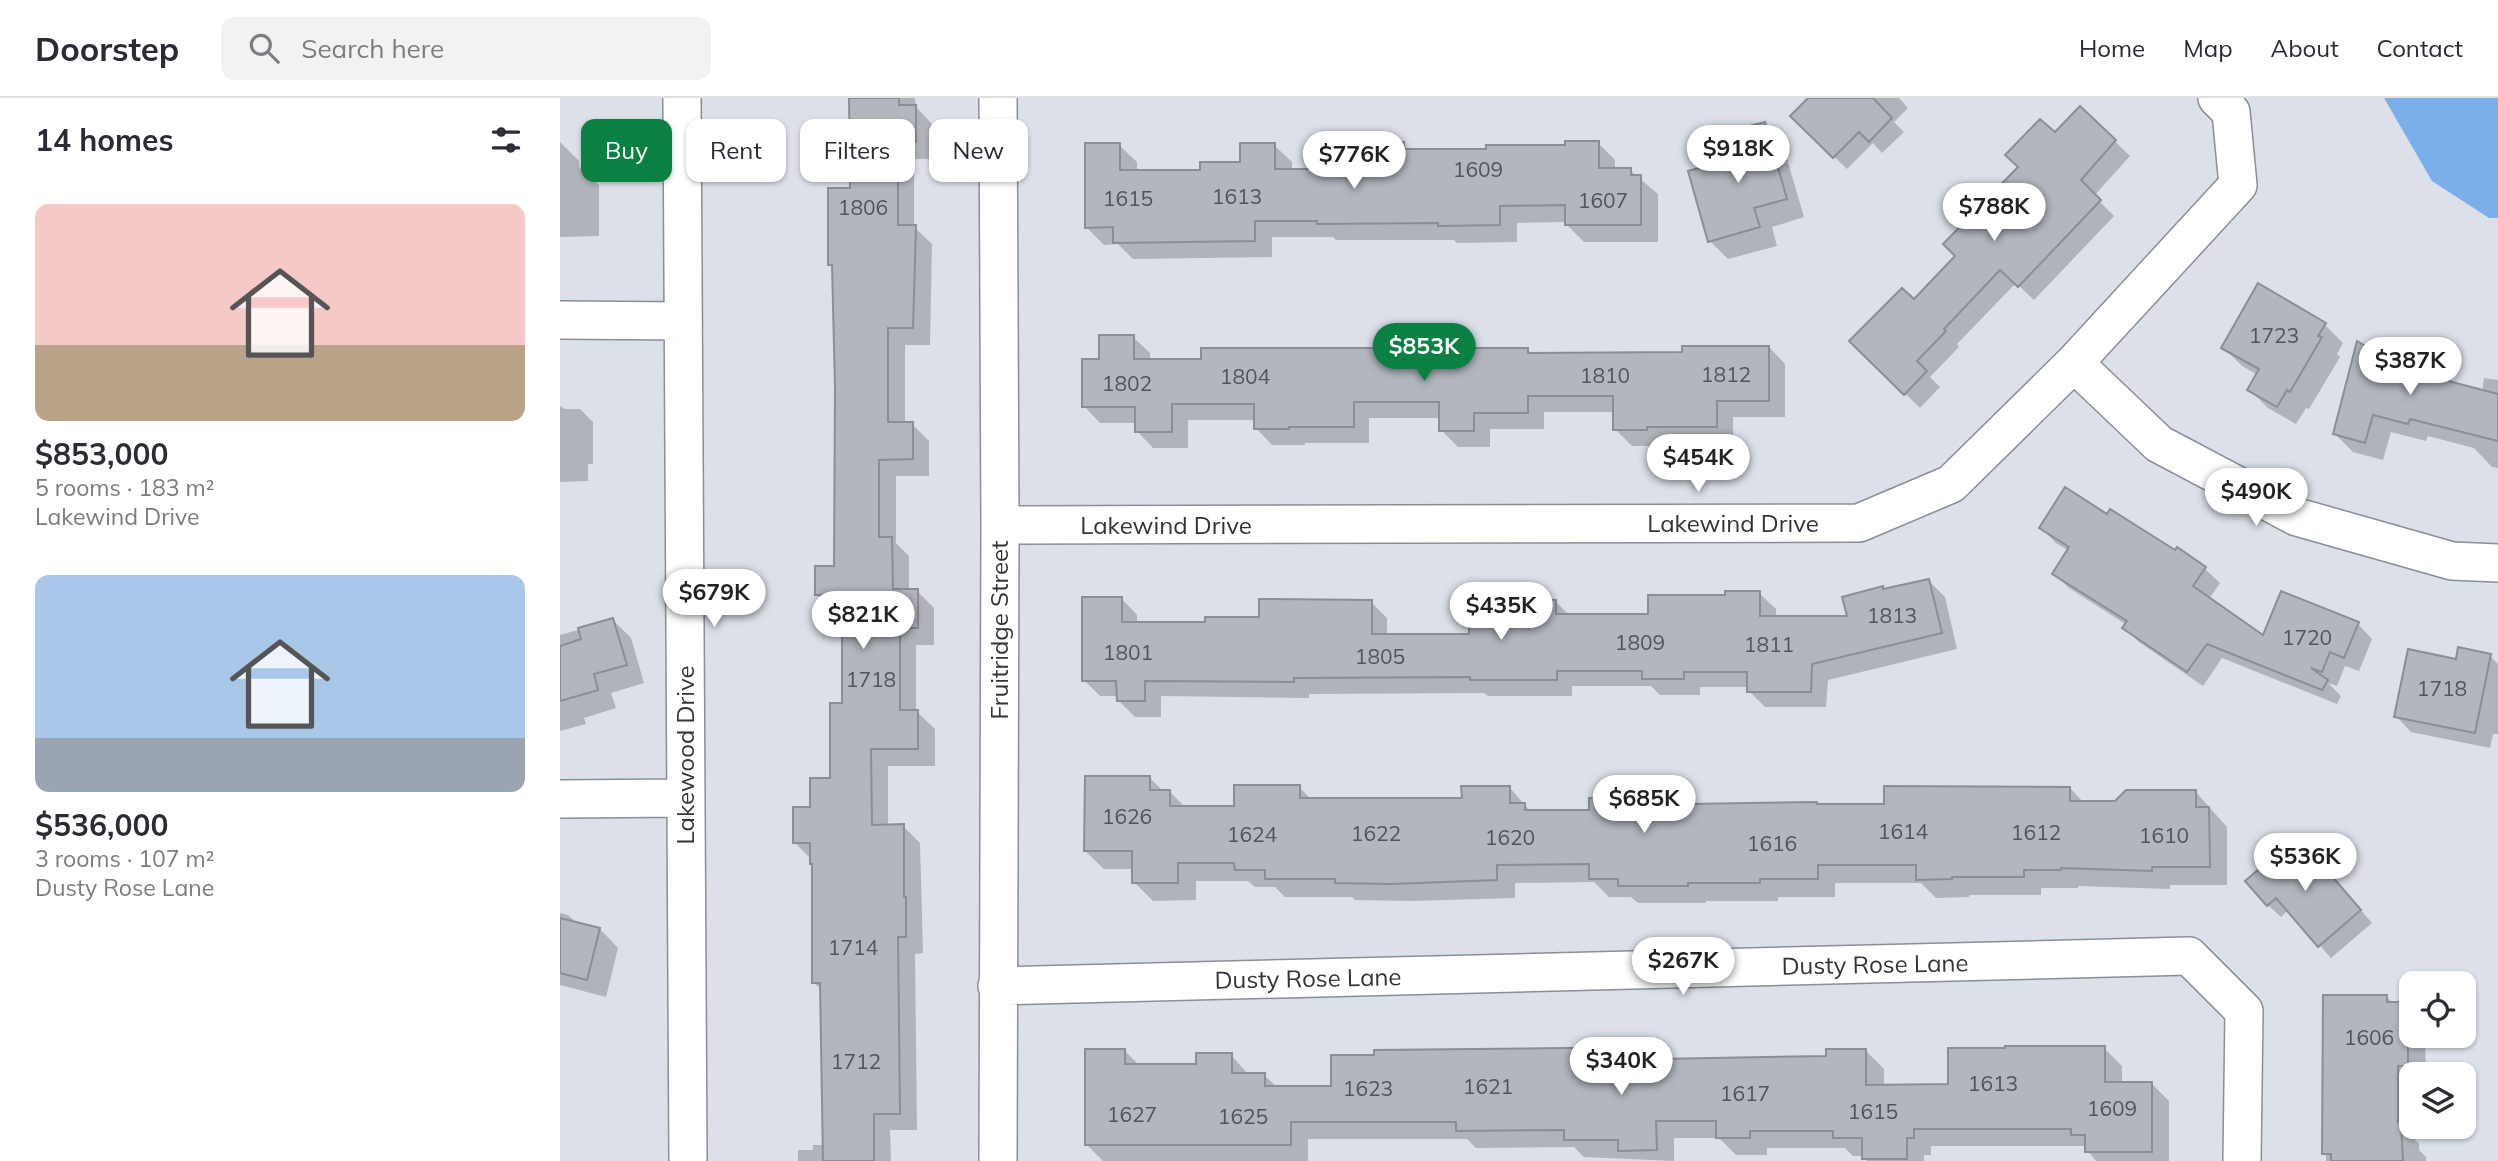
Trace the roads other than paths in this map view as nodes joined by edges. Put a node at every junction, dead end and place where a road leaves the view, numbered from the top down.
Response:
1 (682, 98) edge
2 (998, 98) edge
3 (2217, 98) edge
4 (560, 320) edge
5 (683, 321) junction
6 (2074, 363) junction
7 (1000, 525) junction
8 (2498, 563) edge
9 (686, 798) junction
10 (560, 799) edge
11 (997, 986) junction
12 (688, 1161) edge
13 (998, 1161) edge
14 (2242, 1161) edge

1 - 5 street, Lakewood Drive
2 - 7 street, Fruitridge Street
3 - 6 street, Lakewind Drive
4 - 5 street
5 - 9 street, Lakewood Drive
6 - 7 street, Lakewind Drive
6 - 8 street
7 - 11 street, Fruitridge Street
9 - 10 street
9 - 12 street, Lakewood Drive
11 - 13 street, Fruitridge Street
11 - 14 street, Dusty Rose Lane

